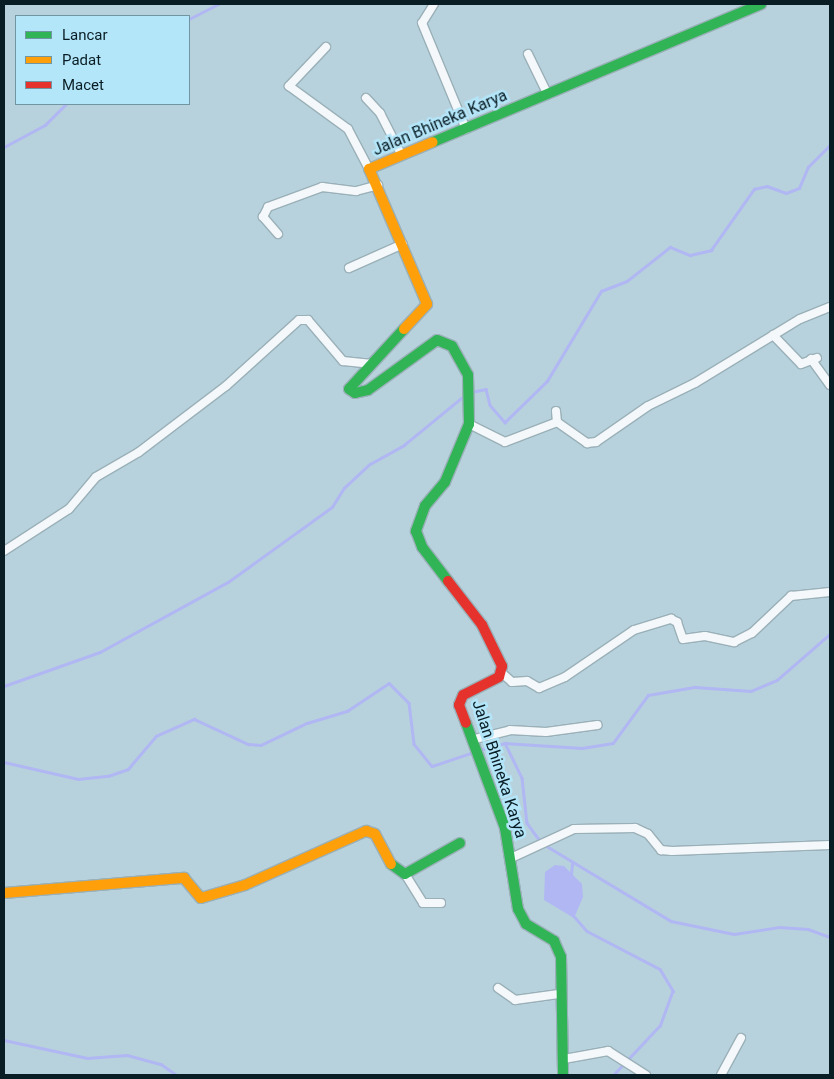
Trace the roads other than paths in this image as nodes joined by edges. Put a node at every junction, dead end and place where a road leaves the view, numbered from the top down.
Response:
1 (434, 4) edge
2 (761, 4) edge
3 (326, 47) dead end
4 (528, 54) dead end
5 (547, 93) junction
6 (366, 98) dead end
7 (466, 129) junction
8 (402, 156) junction
9 (369, 169) junction
10 (378, 185) junction
11 (278, 234) dead end
12 (403, 244) junction
13 (349, 268) dead end
14 (830, 307) edge
15 (773, 335) junction
16 (370, 364) junction
17 (830, 385) edge
18 (556, 411) dead end
19 (557, 422) junction
20 (469, 424) junction
21 (4, 550) edge
22 (830, 592) edge
23 (502, 673) junction
24 (598, 725) dead end
25 (475, 739) junction
26 (460, 843) dead end
27 (830, 845) edge
28 (511, 858) junction
29 (405, 874) junction
30 (4, 893) edge
31 (441, 902) dead end
32 (498, 988) dead end
33 (559, 994) junction
34 (741, 1038) dead end
35 (564, 1059) junction
36 (562, 1075) edge
37 (646, 1075) edge
38 (721, 1075) edge

1 - 7 street
2 - 5 street, Jalan Bhineka Karya
3 - 9 street
4 - 5 street
5 - 7 street, Jalan Bhineka Karya
6 - 8 street
7 - 8 street, Jalan Bhineka Karya
8 - 9 street, Jalan Bhineka Karya
9 - 10 street, Jalan Bhineka Karya
10 - 11 street
10 - 12 street, Jalan Bhineka Karya
12 - 13 street
12 - 16 street, Jalan Bhineka Karya
14 - 15 street
15 - 17 street
15 - 19 street
16 - 20 street, Jalan Bhineka Karya
16 - 21 street
18 - 19 street
19 - 20 street
20 - 23 street, Jalan Bhineka Karya
22 - 23 street
23 - 25 street, Jalan Bhineka Karya
24 - 25 street
25 - 28 street, Jalan Bhineka Karya
26 - 29 street
27 - 28 street
28 - 33 street, Jalan Bhineka Karya
29 - 30 street
29 - 31 street
32 - 33 street
33 - 35 street, Jalan Bhineka Karya
34 - 38 street
35 - 36 street, Jalan Bhineka Karya
35 - 37 street

